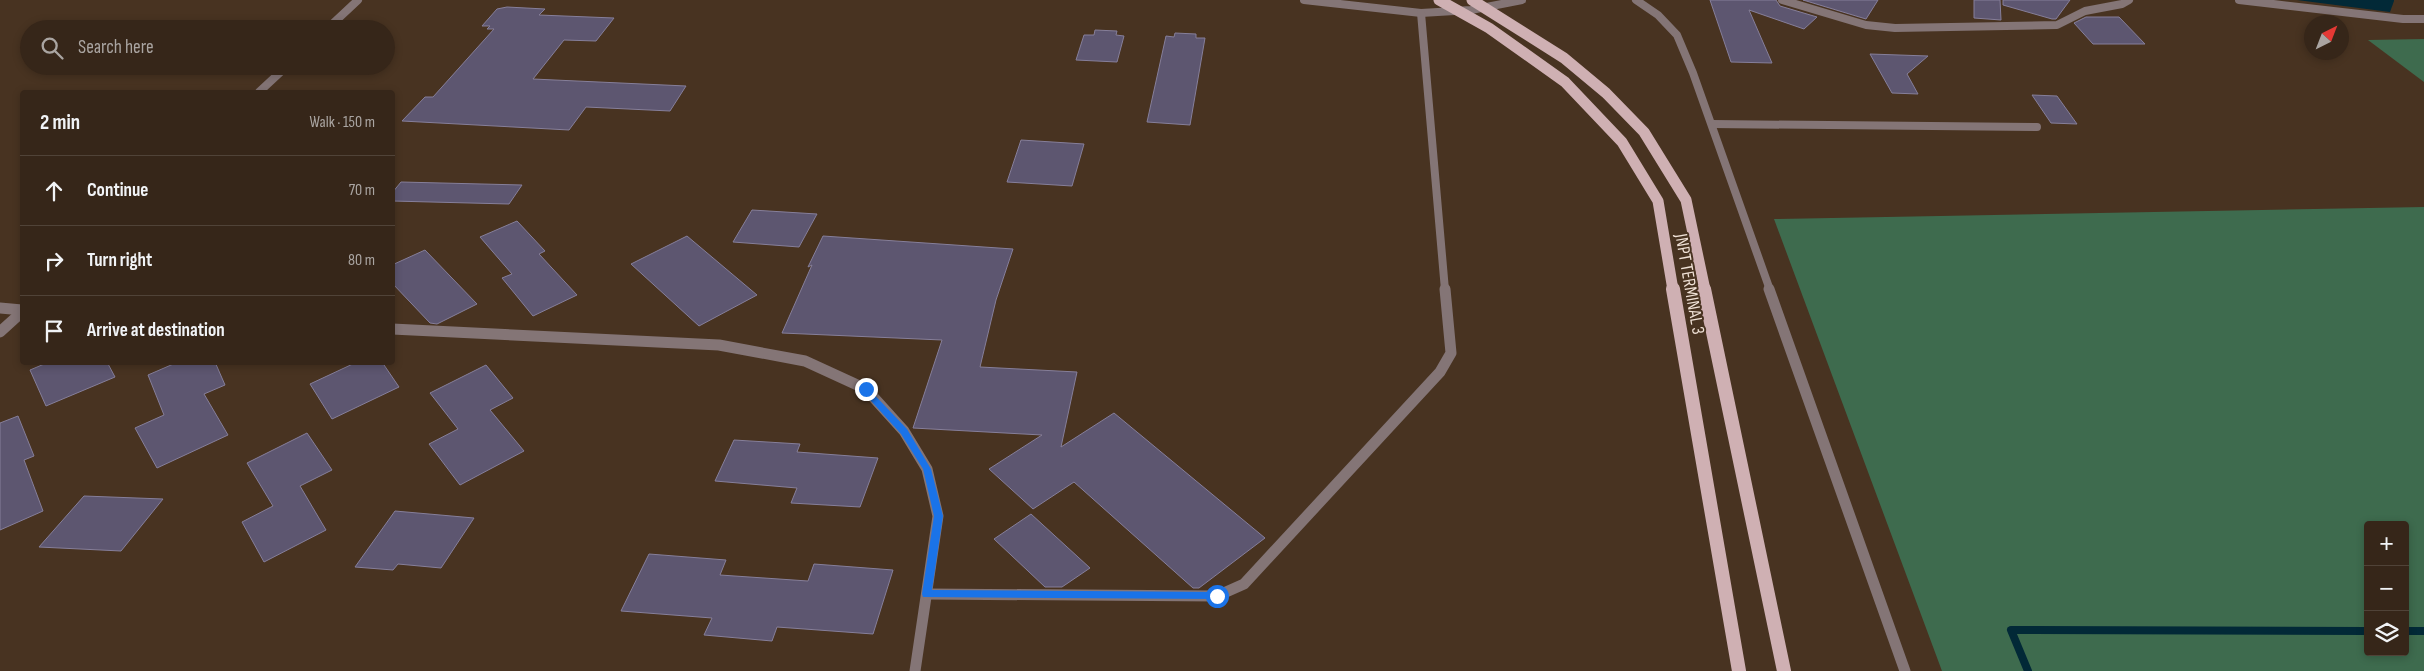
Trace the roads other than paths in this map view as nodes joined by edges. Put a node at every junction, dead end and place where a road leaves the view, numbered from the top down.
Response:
1 (358, 0) edge
2 (1304, 0) edge
3 (1439, 0) edge
4 (1472, 0) edge
5 (1522, 0) edge
6 (1636, 0) edge
7 (1782, 0) edge
8 (2129, 0) edge
9 (2239, 0) edge
10 (1421, 13) junction
11 (2424, 19) edge
12 (337, 20) edge
13 (277, 75) edge
14 (261, 90) edge
15 (1712, 124) junction
16 (2037, 127) dead end
17 (0, 308) edge
18 (20, 311) edge
19 (20, 313) edge
20 (395, 329) edge
21 (0, 332) edge
22 (927, 594) junction
23 (915, 671) edge
24 (1739, 671) edge
25 (1784, 671) edge
26 (1904, 671) edge

1 - 12 street
2 - 10 street
3 - 24 main road, JNPT TERMINAL 3, bridge
4 - 25 main road, JNPT TERMINAL 3, bridge
5 - 10 street
6 - 15 street
7 - 8 street
9 - 11 street
10 - 22 street
13 - 14 street
15 - 16 street
15 - 26 street
17 - 18 street
19 - 21 street
20 - 22 street
22 - 23 street

